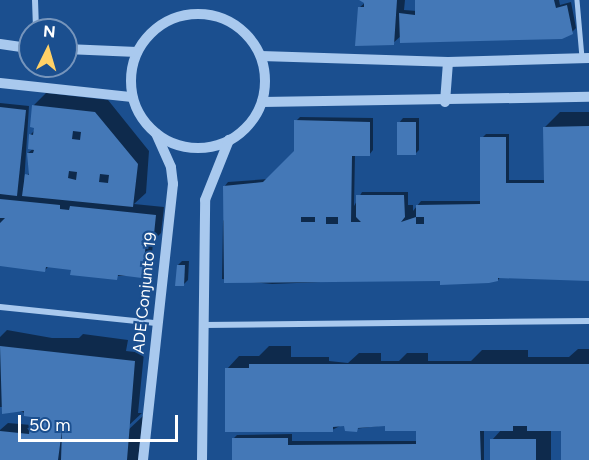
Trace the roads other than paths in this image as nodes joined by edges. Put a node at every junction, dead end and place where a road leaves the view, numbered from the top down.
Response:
1 (35, 0) edge
2 (578, 0) edge
3 (36, 18) edge
4 (0, 44) edge
5 (18, 46) edge
6 (78, 50) edge
7 (137, 52) junction
8 (261, 56) junction
9 (586, 58) edge
10 (448, 62) junction
11 (0, 83) edge
12 (132, 97) junction
13 (589, 97) edge
14 (262, 102) junction
15 (445, 102) junction
16 (156, 133) junction
17 (229, 140) junction
18 (0, 306) edge
19 (589, 321) edge
20 (156, 323) junction
21 (202, 325) junction
22 (143, 460) edge
23 (202, 460) edge

1 - 3 street
2 - 9 lane
4 - 5 street
6 - 7 street
7 - 8 street
7 - 12 street
8 - 10 street
8 - 14 street
9 - 10 street
10 - 15 street
11 - 12 street
12 - 16 street
13 - 15 street
14 - 15 street
14 - 17 street
16 - 17 street
16 - 20 street, ADE Conjunto 19
17 - 21 street
18 - 20 street
19 - 21 street
20 - 22 street, ADE Conjunto 19
21 - 23 street

